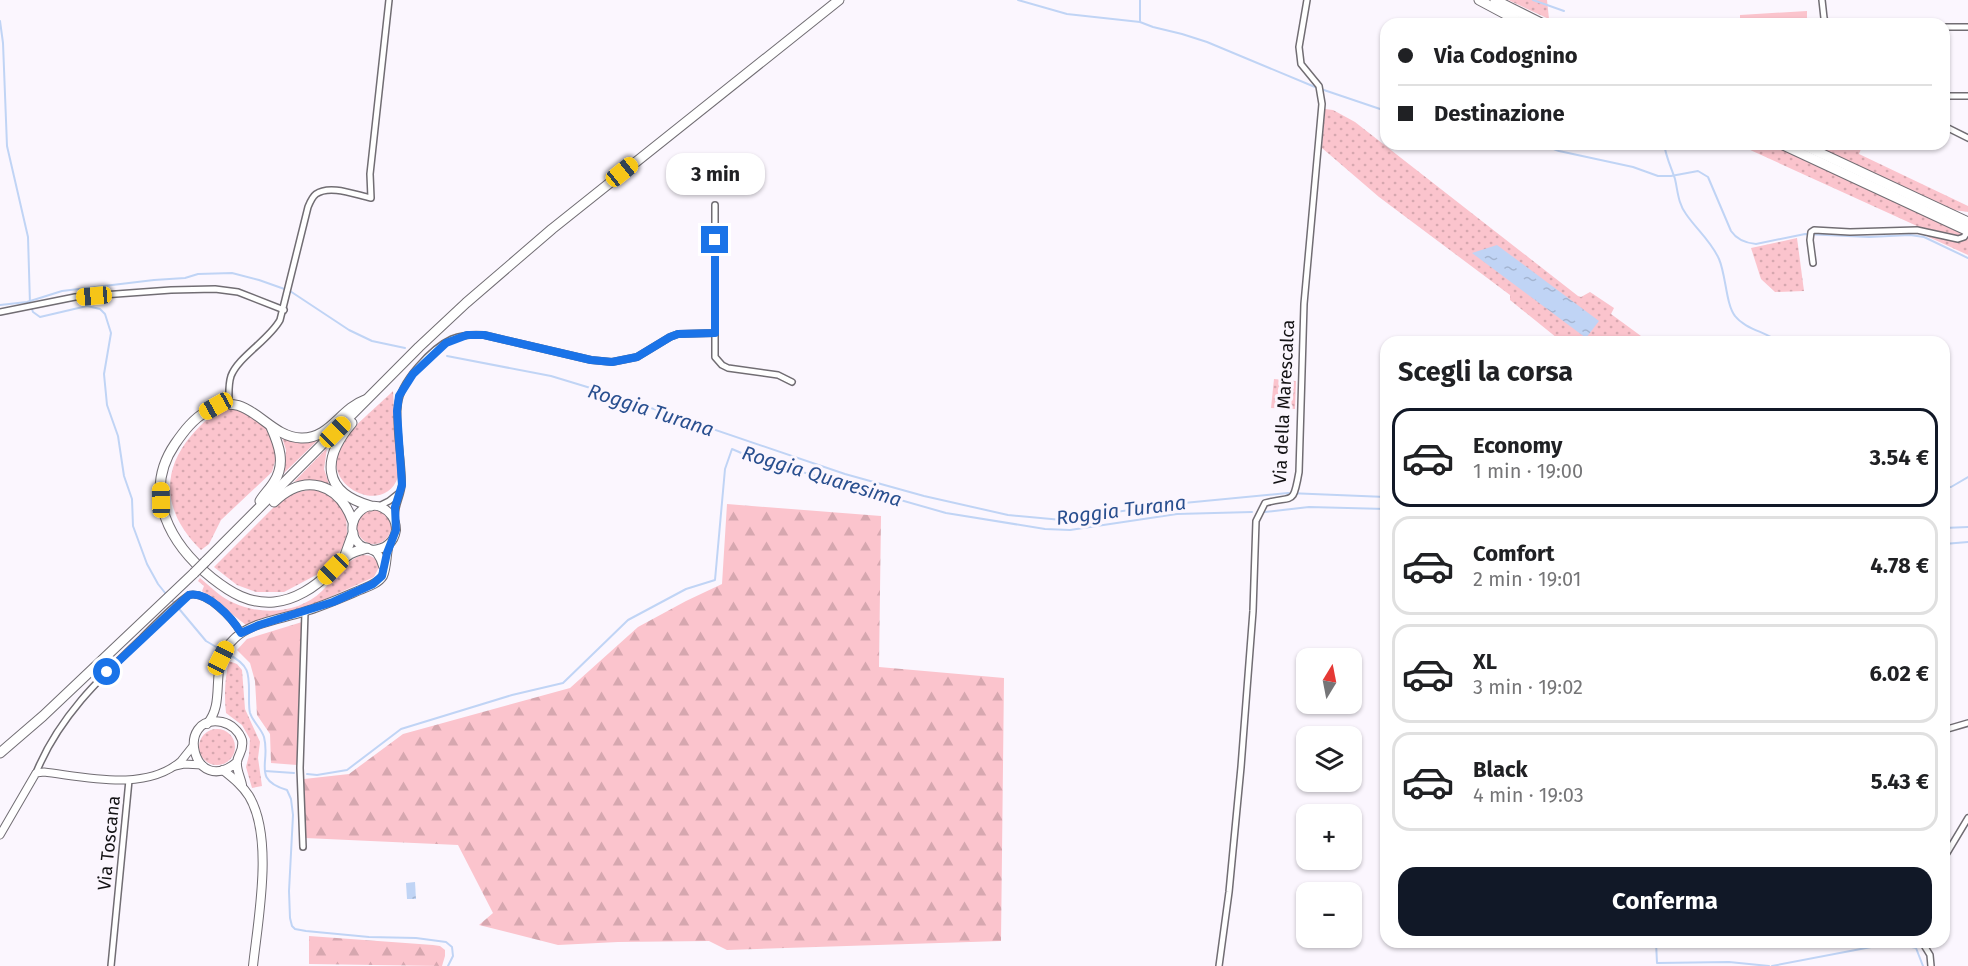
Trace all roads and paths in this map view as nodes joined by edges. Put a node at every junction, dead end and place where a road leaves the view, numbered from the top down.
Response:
1 (389, 0) edge
2 (839, 0) edge
3 (1307, 0) edge
4 (1479, 0) edge
5 (1495, 0) edge
6 (1823, 0) edge
7 (1513, 18) edge
8 (1531, 18) edge
9 (1825, 18) edge
10 (1950, 27) edge
11 (1968, 27) edge
12 (1950, 96) edge
13 (1968, 96) edge
14 (1950, 129) edge
15 (1968, 138) edge
16 (1794, 150) edge
17 (1815, 150) edge
18 (715, 205) dead end
19 (1955, 216) junction
20 (1968, 216) edge
21 (1968, 222) edge
22 (1968, 231) edge
23 (1813, 263) dead end
24 (284, 310) junction
25 (0, 312) edge
26 (715, 333) junction
27 (792, 382) dead end
28 (368, 399) junction
29 (229, 405) junction
30 (270, 425) junction
31 (400, 491) junction
32 (374, 506) junction
33 (254, 513) junction
34 (395, 519) junction
35 (353, 522) junction
36 (353, 533) junction
37 (389, 544) junction
38 (370, 549) junction
39 (344, 558) junction
40 (384, 570) junction
41 (165, 609) junction
42 (305, 612) junction
43 (241, 633) junction
44 (217, 700) junction
45 (207, 723) junction
46 (226, 723) junction
47 (1968, 723) edge
48 (1950, 728) edge
49 (193, 746) junction
50 (0, 753) edge
51 (237, 762) junction
52 (202, 765) junction
53 (172, 767) junction
54 (223, 770) junction
55 (36, 774) junction
56 (129, 780) junction
57 (242, 786) junction
58 (1968, 818) edge
59 (0, 835) edge
60 (303, 847) dead end
61 (1950, 848) edge
62 (1926, 948) edge
63 (111, 966) edge
64 (253, 966) edge
65 (1219, 966) edge
66 (1931, 966) edge

1 - 24 street
2 - 28 main road
3 - 65 street, Via della Marescalca
4 - 7 main road
5 - 8 main road
6 - 9 street
10 - 11 street
12 - 13 street
14 - 15 street
16 - 22 main road
17 - 19 main road
18 - 26 street
19 - 20 main road
19 - 21 main road
22 - 23 street
24 - 25 street
24 - 29 street
26 - 27 street
26 - 31 street
28 - 30 main road
28 - 32 main road
28 - 33 main road
29 - 30 main road
29 - 39 main road
30 - 33 main road
31 - 32 street
31 - 34 street
32 - 34 main road
32 - 35 main road
33 - 35 main road
33 - 41 main road, bridge
34 - 37 main road
35 - 36 main road
36 - 38 main road
36 - 39 main road
37 - 38 main road
37 - 40 main road
38 - 39 main road
38 - 40 main road
40 - 42 main road
41 - 43 street
41 - 50 main road
41 - 55 street
42 - 43 main road
42 - 60 street
43 - 44 main road
44 - 45 main road
44 - 46 main road
45 - 46 main road
45 - 49 main road
46 - 51 main road
47 - 48 street
49 - 52 main road
49 - 53 street
51 - 54 main road
51 - 57 main road
52 - 53 street
52 - 54 main road
53 - 56 street
54 - 57 main road
55 - 56 street, Via Toscana
55 - 59 street
56 - 63 street, Via Toscana
57 - 64 main road
58 - 61 street
62 - 66 street

